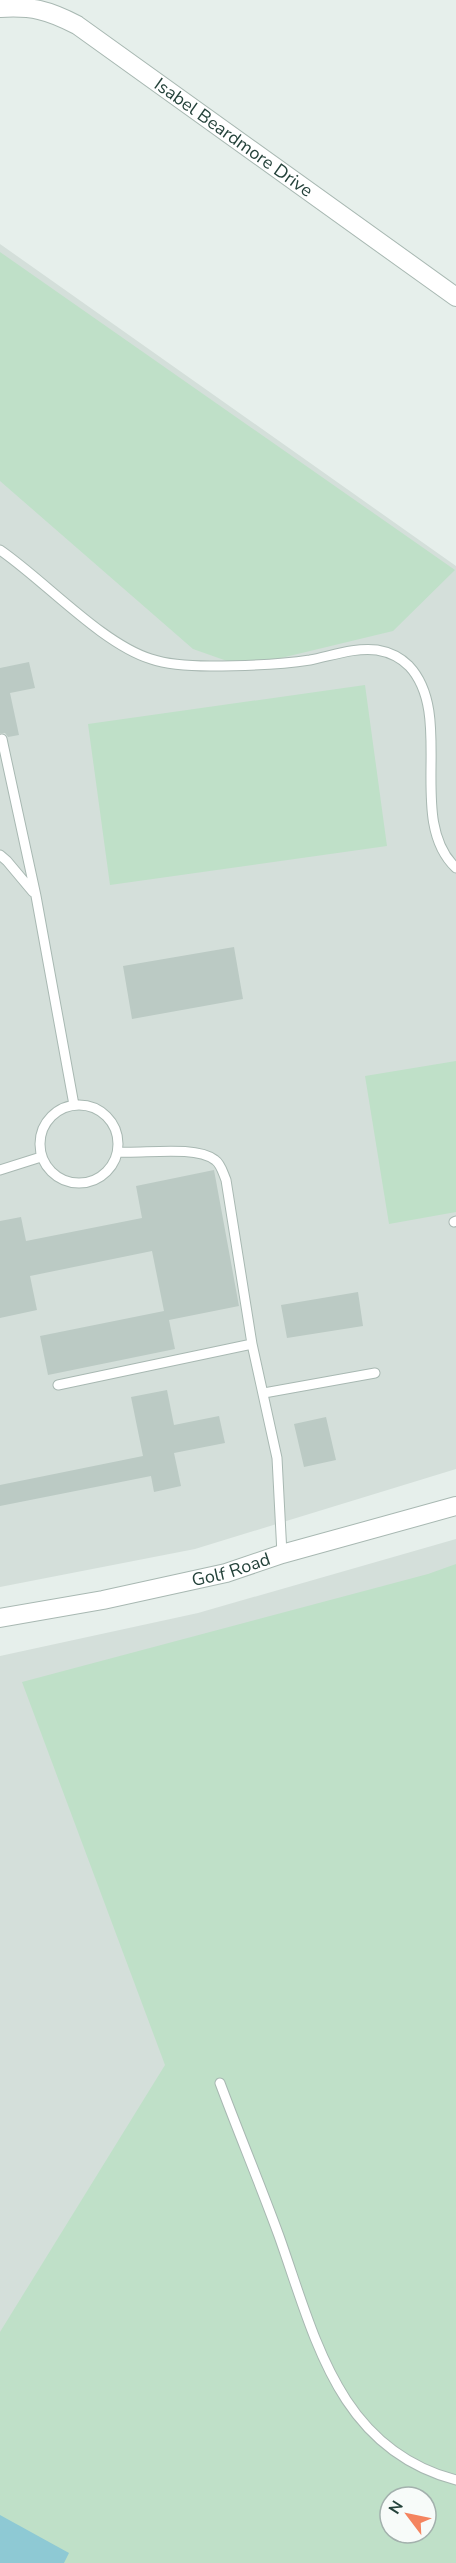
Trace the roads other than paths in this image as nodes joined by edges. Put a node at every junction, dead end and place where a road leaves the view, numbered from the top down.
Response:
1 (0, 8) edge
2 (456, 297) edge
3 (0, 550) edge
4 (2, 739) dead end
5 (0, 855) edge
6 (456, 868) edge
7 (36, 896) junction
8 (74, 1105) junction
9 (118, 1152) junction
10 (41, 1157) junction
11 (0, 1170) edge
12 (252, 1344) junction
13 (375, 1373) dead end
14 (58, 1385) dead end
15 (264, 1393) junction
16 (456, 1506) edge
17 (282, 1554) junction
18 (0, 1618) edge
19 (220, 2083) dead end
20 (456, 2480) edge

1 - 2 street, Isabel Beardmore Drive
3 - 6 lane
4 - 7 lane
5 - 7 lane
7 - 8 lane
8 - 9 lane
8 - 10 lane
9 - 10 lane
9 - 12 lane
10 - 11 lane
12 - 14 lane
12 - 15 lane
13 - 15 lane
15 - 17 lane
16 - 17 street, Golf Road
17 - 18 street, Golf Road
19 - 20 lane

